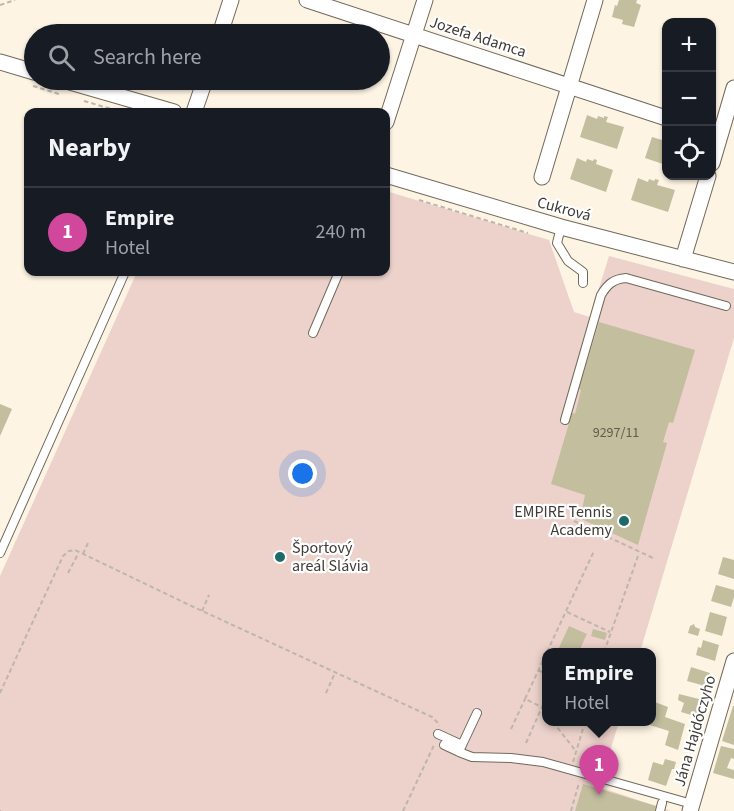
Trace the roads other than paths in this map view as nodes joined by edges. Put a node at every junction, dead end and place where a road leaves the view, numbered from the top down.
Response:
1 (231, 0) edge
2 (307, 0) edge
3 (425, 0) edge
4 (595, 0) edge
5 (223, 24) edge
6 (380, 24) edge
7 (390, 27) edge
8 (414, 35) junction
9 (0, 62) edge
10 (24, 69) edge
11 (570, 86) junction
12 (734, 88) edge
13 (98, 90) edge
14 (202, 90) edge
15 (160, 108) edge
16 (196, 108) edge
17 (390, 110) edge
18 (662, 117) edge
19 (716, 134) edge
20 (390, 176) edge
21 (542, 177) dead end
22 (707, 180) edge
23 (561, 227) junction
24 (683, 259) junction
25 (734, 272) edge
26 (123, 276) edge
27 (337, 276) edge
28 (583, 283) dead end
29 (726, 306) dead end
30 (313, 333) dead end
31 (565, 420) dead end
32 (0, 552) edge
33 (734, 662) edge
34 (477, 713) dead end
35 (438, 734) road end
36 (444, 745) dead end
37 (461, 748) junction
38 (694, 809) edge

1 - 5 street
2 - 6 street, Jozefa Adamca
3 - 8 street
4 - 11 street
7 - 8 street, Jozefa Adamca
8 - 11 street, Jozefa Adamca
8 - 17 street
9 - 10 street
11 - 18 street, Jozefa Adamca
11 - 21 street
12 - 19 street
13 - 15 street
14 - 16 street
20 - 23 street, Cukrová
22 - 24 street
23 - 24 street, Cukrová
23 - 28 lane
24 - 25 street, Cukrová
26 - 32 lane
27 - 30 lane
29 - 31 lane
33 - 38 street, Jána Hajdóczyho
34 - 37 lane
35 - 37 lane
36 - 37 lane
37 - 38 lane

